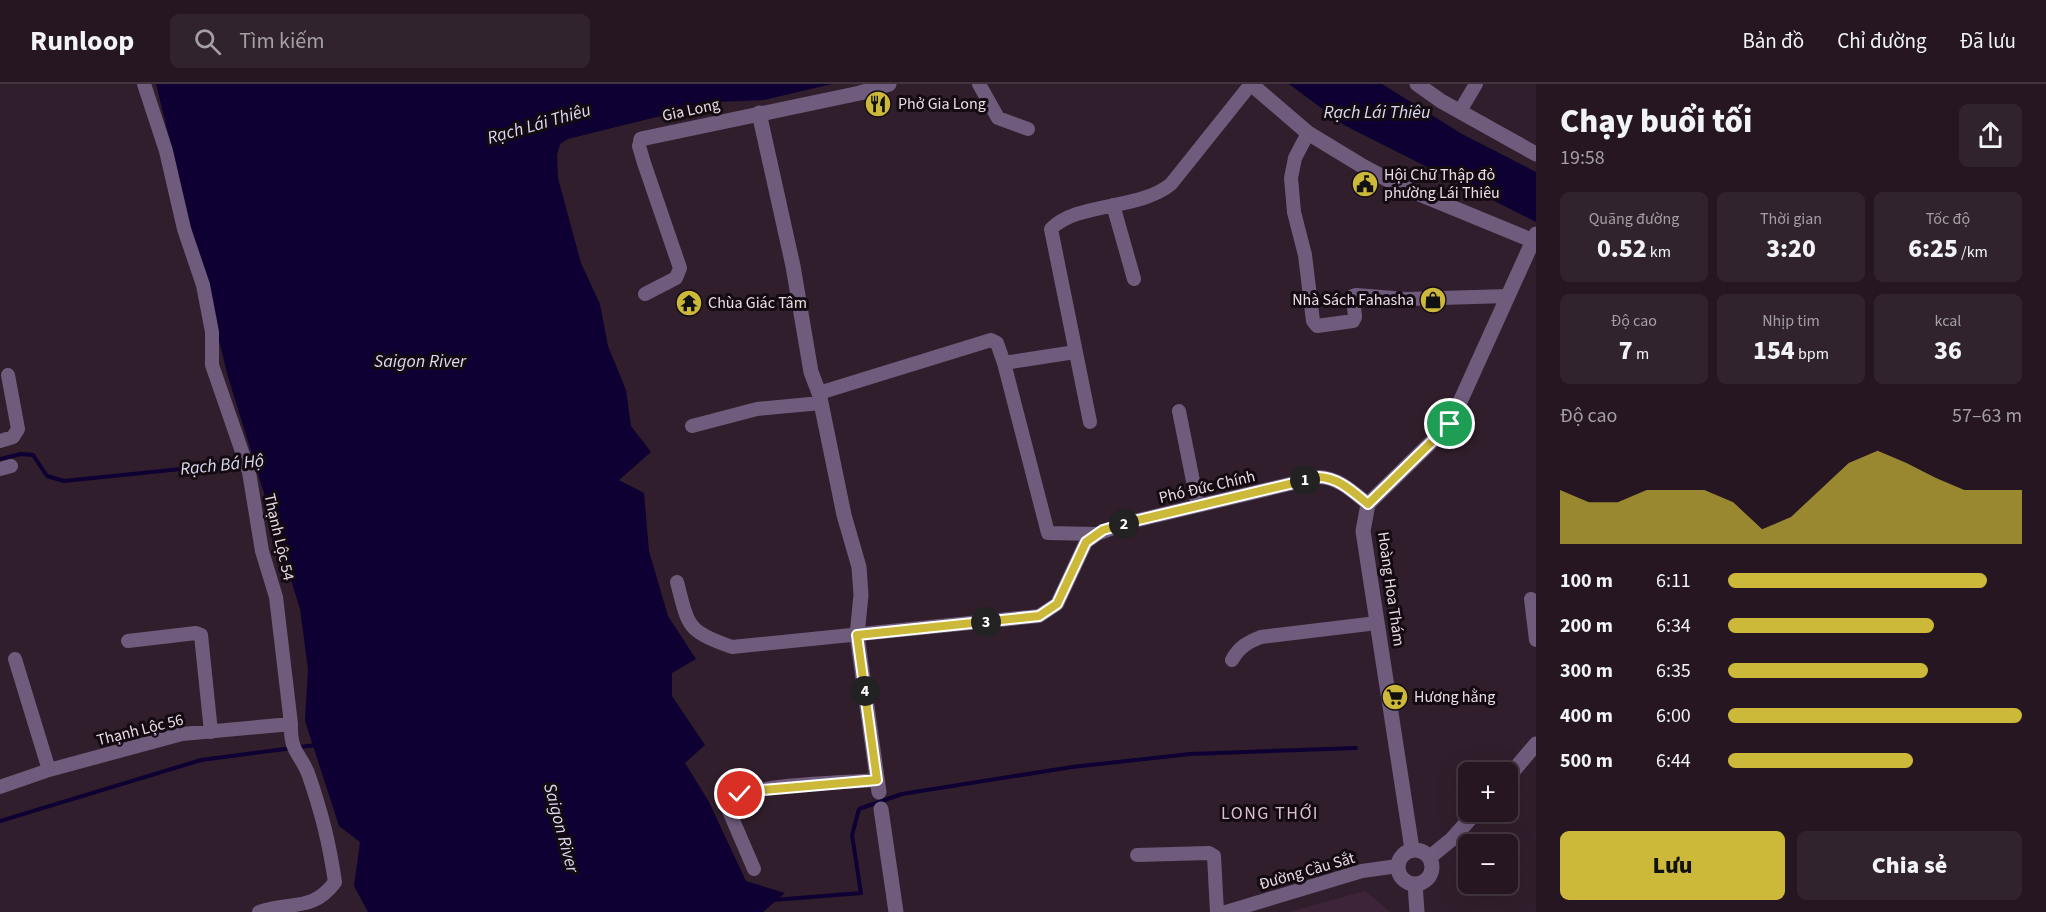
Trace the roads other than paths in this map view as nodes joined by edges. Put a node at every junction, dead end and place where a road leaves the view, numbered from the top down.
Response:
1 (144, 84) edge
2 (889, 84) edge
3 (979, 84) edge
4 (1251, 84) edge
5 (1417, 84) edge
6 (1476, 84) edge
7 (1460, 111) junction
8 (759, 113) junction
9 (1028, 129) dead end
10 (1308, 133) junction
11 (640, 139) joint
12 (1536, 154) edge
13 (1113, 205) junction
14 (1535, 239) edge
15 (1134, 279) dead end
16 (645, 294) dead end
17 (1508, 296) junction
18 (1076, 352) junction
19 (1004, 363) junction
20 (8, 375) dead end
21 (820, 398) junction
22 (1179, 411) dead end
23 (1090, 422) dead end
24 (692, 426) dead end
25 (0, 441) edge
26 (1368, 504) junction
27 (1198, 506) junction
28 (1097, 534) junction
29 (677, 582) dead end
30 (1531, 599) dead end
31 (1377, 623) junction
32 (857, 635) junction
33 (1536, 640) edge
34 (128, 641) dead end
35 (15, 659) dead end
36 (1232, 660) dead end
37 (291, 724) junction
38 (210, 732) junction
39 (1536, 744) edge
40 (1518, 765) edge
41 (49, 770) junction
42 (878, 786) junction
43 (0, 787) edge
44 (881, 809) joint
45 (1467, 822) edge
46 (1412, 849) junction
47 (1137, 855) dead end
48 (1430, 857) junction
49 (1398, 866) junction
50 (754, 869) dead end
51 (1415, 884) junction
52 (259, 912) edge
53 (896, 912) edge
54 (1217, 912) edge
55 (1226, 912) edge
56 (1417, 912) edge

1 - 37 street, Thạnh Lộc 54
2 - 8 street, Gia Long
3 - 9 street
4 - 10 street
4 - 13 street
5 - 7 street
6 - 7 street
7 - 12 street
8 - 11 street, Gia Long
8 - 21 street
10 - 14 street
10 - 17 street
11 - 16 street
13 - 15 street
13 - 18 street
14 - 17 street
17 - 26 street
18 - 19 street
18 - 23 street
19 - 21 street
19 - 28 street, Phó Đức Chính
20 - 25 street
21 - 24 street
21 - 32 street
22 - 27 street
26 - 27 street, Phó Đức Chính
26 - 31 street, Hoàng Hoa Thám
27 - 28 street, Phó Đức Chính
28 - 32 street
29 - 32 street
30 - 33 street
31 - 36 street
31 - 46 street, Hoàng Hoa Thám
32 - 42 street
34 - 38 street
35 - 41 street
37 - 38 street, Thạnh Lộc 56
37 - 52 street, Thạnh Lộc 54
38 - 41 street, Thạnh Lộc 56
39 - 40 street
41 - 43 street, Thạnh Lộc 56
42 - 44 street
42 - 50 street
44 - 53 street
45 - 48 street
46 - 48 street
46 - 49 street
47 - 54 street
48 - 51 street
49 - 51 street
49 - 55 street, Đường Cầu Sắt
51 - 56 street

